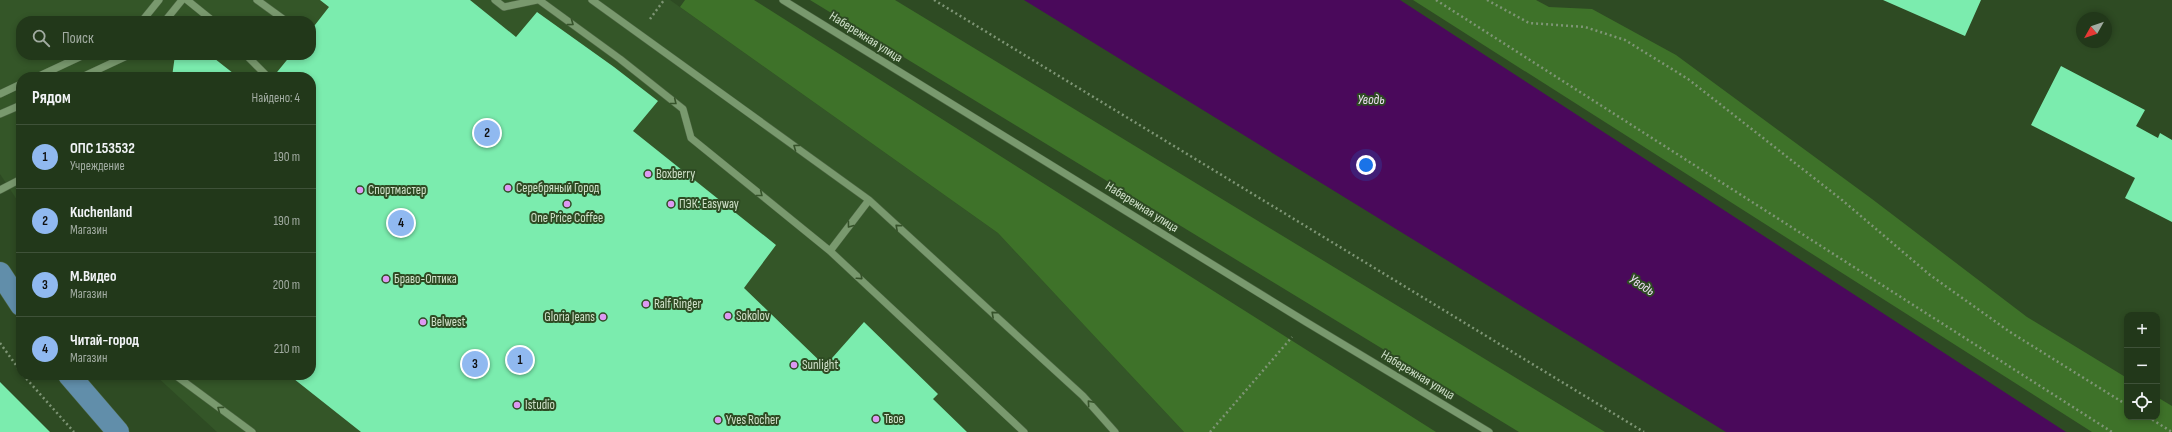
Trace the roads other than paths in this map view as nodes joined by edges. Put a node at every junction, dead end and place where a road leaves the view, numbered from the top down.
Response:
1 (159, 0) edge
2 (182, 0) edge
3 (187, 0) edge
4 (257, 0) edge
5 (495, 0) edge
6 (538, 0) edge
7 (592, 0) edge
8 (782, 0) edge
9 (146, 16) edge
10 (169, 16) edge
11 (207, 16) edge
12 (279, 16) edge
13 (73, 60) edge
14 (119, 60) edge
15 (251, 60) edge
16 (48, 72) edge
17 (93, 72) edge
18 (262, 72) edge
19 (16, 86) edge
20 (0, 94) edge
21 (16, 107) edge
22 (0, 114) edge
23 (16, 182) edge
24 (0, 190) edge
25 (869, 200) junction
26 (830, 251) junction
27 (0, 273) edge
28 (16, 297) edge
29 (73, 380) edge
30 (182, 380) edge
31 (118, 432) edge
32 (252, 432) edge
33 (1024, 432) edge
34 (1115, 432) edge
35 (1489, 432) edge

1 - 9 street
2 - 10 street
3 - 11 street
4 - 12 street
5 - 6 street
6 -> 26 street
25 -> 7 street
8 - 35 street, Набережная улица
13 - 16 street
14 - 17 street
15 - 18 street
19 - 20 street
21 - 22 street
23 - 24 street
25 -> 26 street
34 -> 25 street
26 -> 33 street
27 - 28 main road
29 - 31 main road
32 -> 30 street

